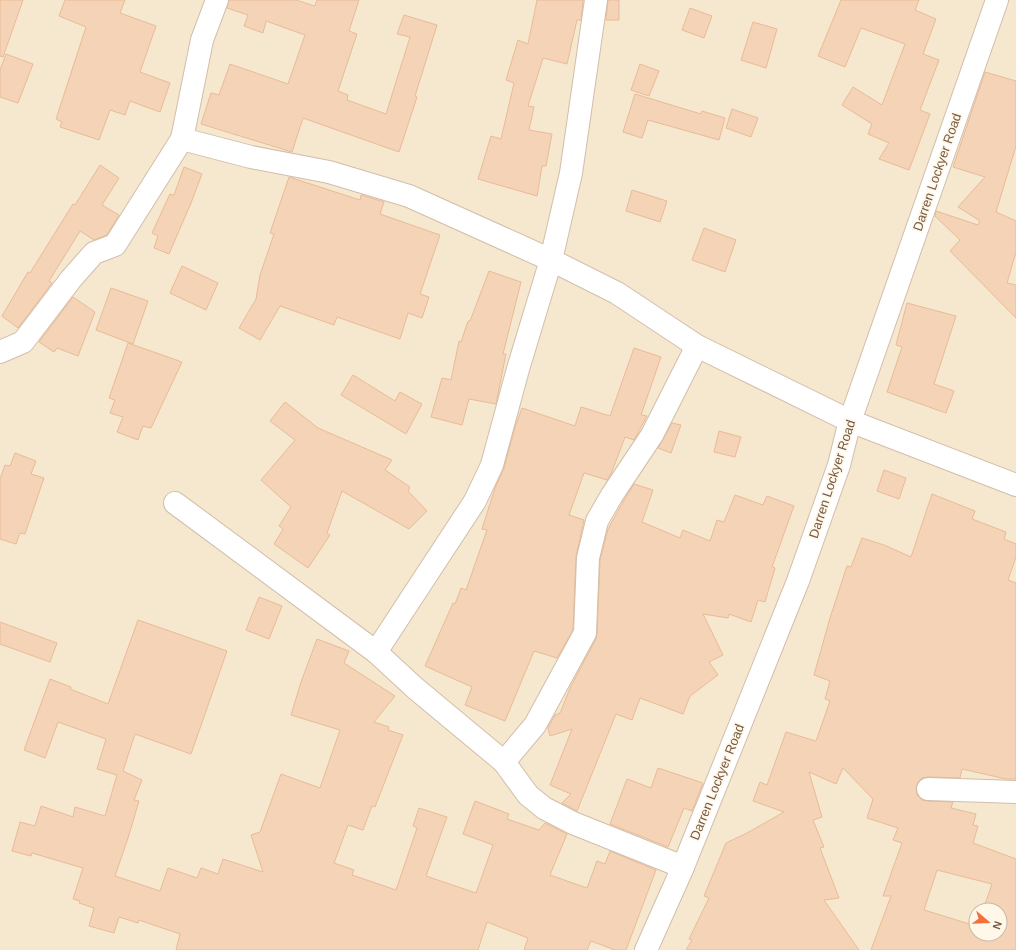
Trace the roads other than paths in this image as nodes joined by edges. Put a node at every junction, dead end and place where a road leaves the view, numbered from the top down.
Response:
1 (217, 0) edge
2 (596, 0) edge
3 (998, 0) edge
4 (182, 138) junction
5 (551, 260) junction
6 (696, 346) junction
7 (0, 352) edge
8 (850, 421) junction
9 (1016, 485) edge
10 (175, 503) dead end
11 (376, 652) junction
12 (504, 762) junction
13 (928, 789) dead end
14 (1016, 792) edge
15 (683, 867) junction
16 (646, 950) edge

1 - 4 street
2 - 5 street
3 - 8 street, Darren Lockyer Road
4 - 5 street
4 - 7 street
5 - 6 street
5 - 11 street
6 - 8 street
6 - 12 street
8 - 9 street
8 - 15 street, Darren Lockyer Road
10 - 11 street
11 - 12 street
12 - 15 street
13 - 14 street
15 - 16 street, Darren Lockyer Road

